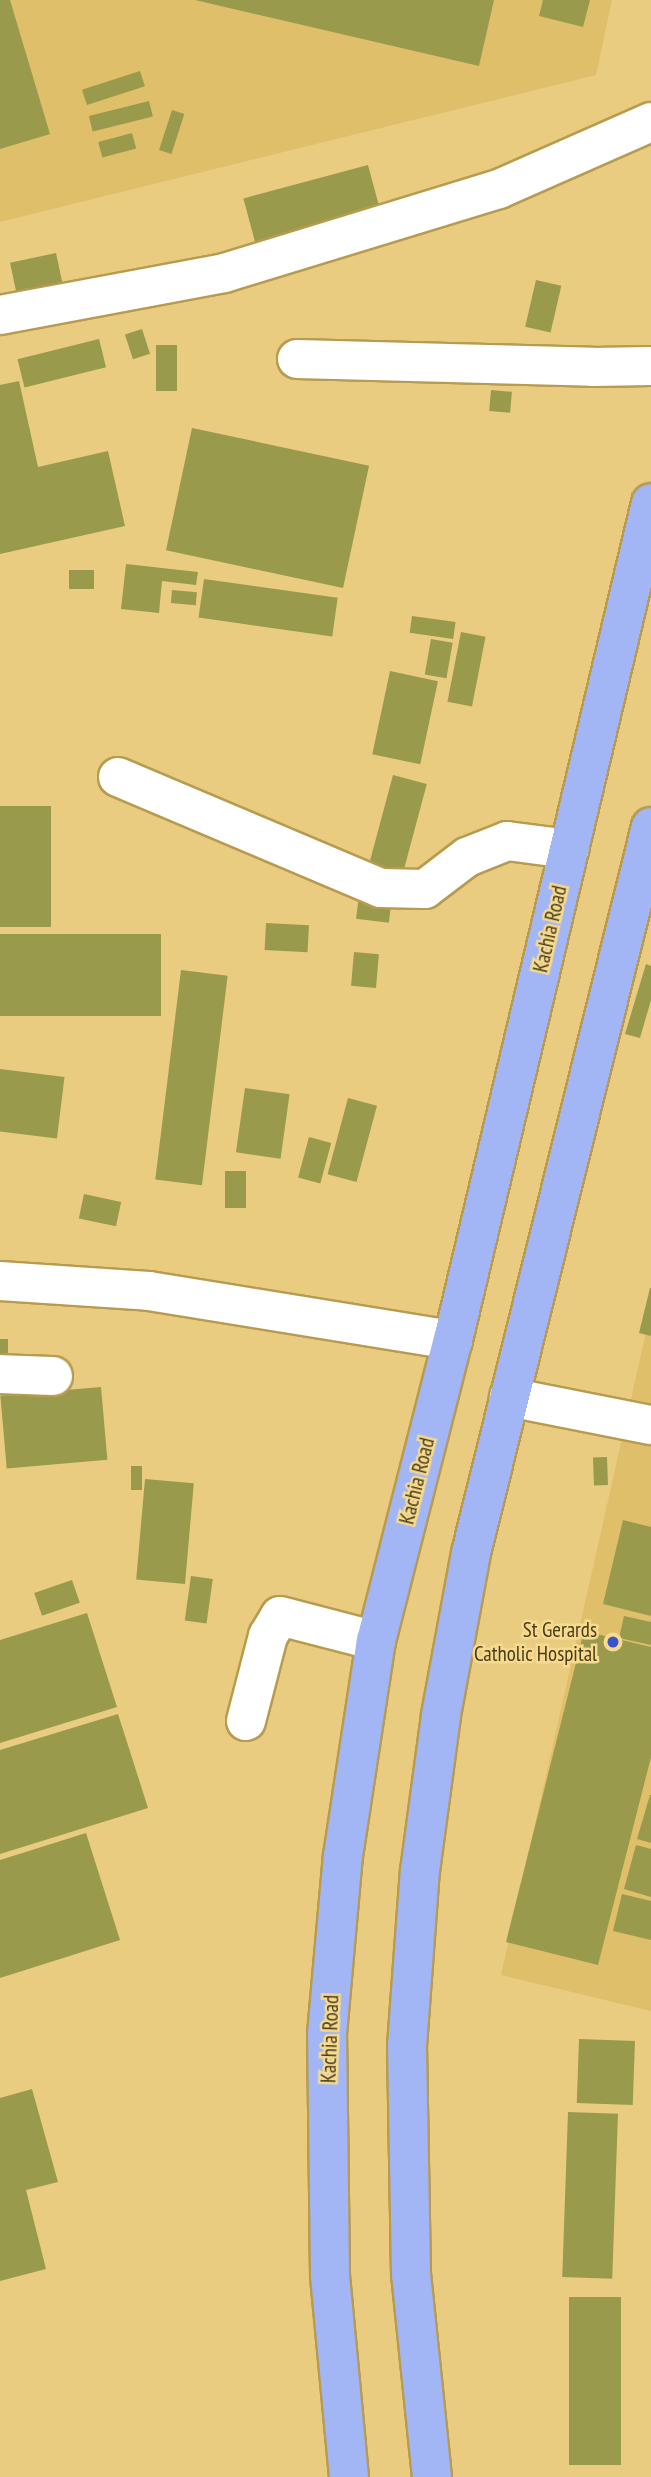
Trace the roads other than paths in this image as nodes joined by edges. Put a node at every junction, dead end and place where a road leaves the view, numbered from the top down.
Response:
1 (651, 122) edge
2 (0, 315) edge
3 (297, 359) dead end
4 (651, 366) edge
5 (651, 503) edge
6 (118, 777) dead end
7 (651, 827) edge
8 (569, 849) junction
9 (0, 1281) edge
10 (453, 1340) junction
11 (0, 1374) edge
12 (53, 1376) dead end
13 (509, 1397) junction
14 (651, 1425) edge
15 (376, 1641) junction
16 (246, 1721) dead end
17 (349, 2477) edge
18 (432, 2477) edge

1 - 2 street
3 - 4 street
5 - 8 main road, Kachia Road
6 - 8 street
7 - 13 main road
8 - 10 main road, Kachia Road
9 - 10 street
10 - 15 main road, Kachia Road
11 - 12 street
13 - 14 street
13 - 18 main road
15 - 16 street
15 - 17 main road, Kachia Road

